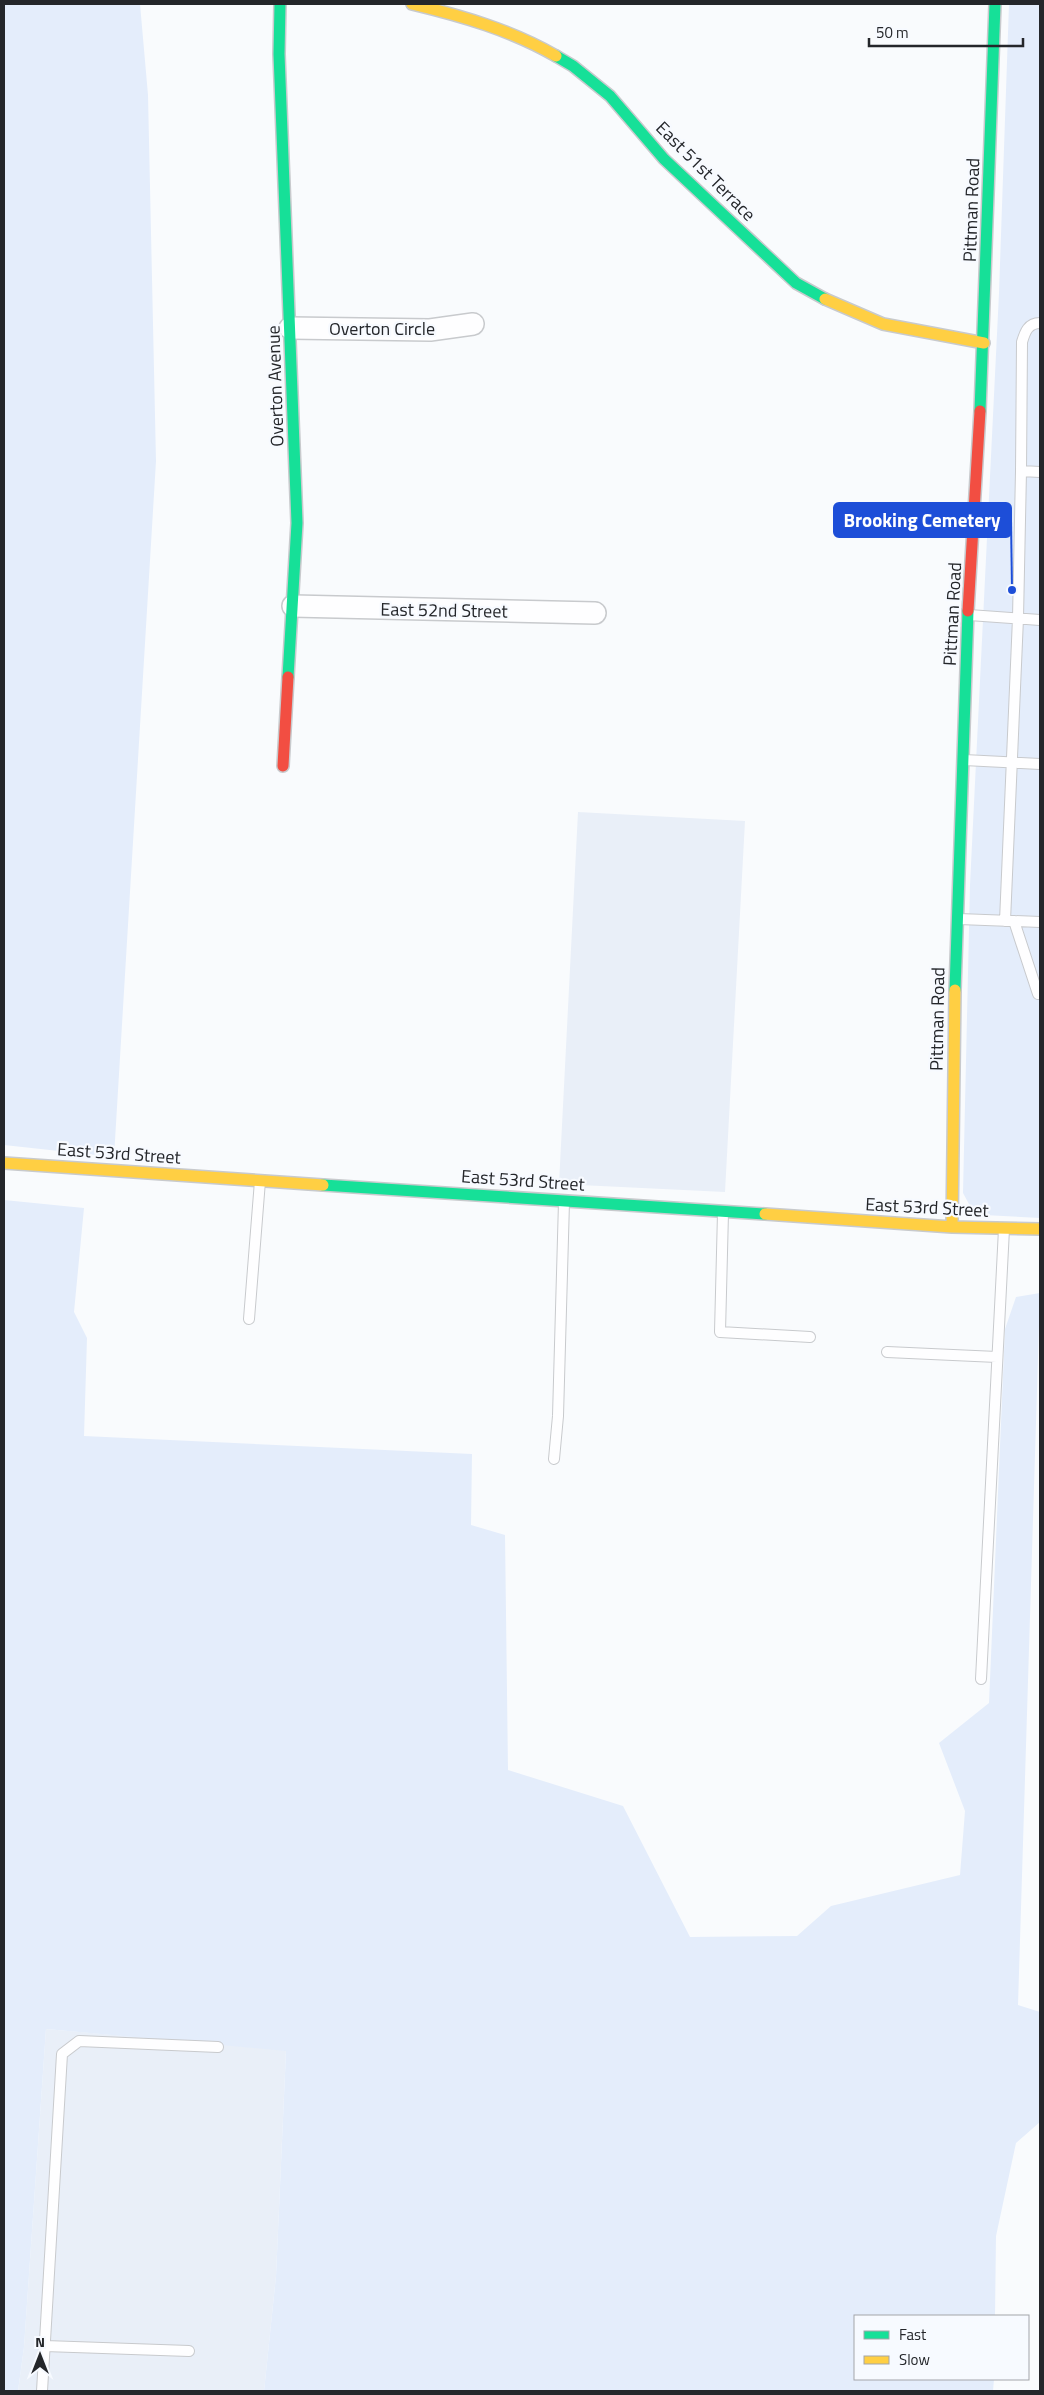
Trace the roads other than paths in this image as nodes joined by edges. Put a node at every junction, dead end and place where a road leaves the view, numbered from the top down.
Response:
1 (280, 4) edge
2 (412, 4) edge
3 (995, 4) edge
4 (1040, 323) edge
5 (473, 324) dead end
6 (290, 328) junction
7 (984, 343) junction
8 (1021, 471) junction
9 (1040, 472) edge
10 (293, 606) junction
11 (595, 614) dead end
12 (968, 614) junction
13 (1018, 618) junction
14 (1040, 620) edge
15 (963, 760) junction
16 (1010, 762) junction
17 (1040, 764) edge
18 (282, 766) dead end
19 (957, 918) junction
20 (1009, 921) junction
21 (1040, 922) edge
22 (1038, 994) dead end
23 (4, 1163) edge
24 (260, 1180) junction
25 (564, 1201) junction
26 (722, 1211) junction
27 (952, 1227) junction
28 (1004, 1228) junction
29 (1040, 1229) edge
30 (249, 1319) dead end
31 (810, 1337) dead end
32 (887, 1352) dead end
33 (997, 1357) junction
34 (554, 1459) dead end
35 (981, 1680) dead end
36 (218, 2047) dead end
37 (45, 2346) junction
38 (189, 2351) dead end
39 (42, 2391) edge

1 - 6 street, Overton Avenue
2 - 7 street, East 51st Terrace
3 - 7 street, Pittman Road
4 - 8 lane
5 - 6 street, Overton Circle
6 - 10 street, Overton Avenue
7 - 12 street, Pittman Road
8 - 9 lane
8 - 13 lane
10 - 11 street, East 52nd Street
10 - 18 street, Overton Avenue
12 - 13 lane
12 - 15 street, Pittman Road
13 - 14 lane
13 - 16 lane
15 - 16 lane
15 - 19 street, Pittman Road
16 - 17 lane
16 - 20 lane
19 - 20 lane
19 - 27 street, Pittman Road
20 - 21 lane
20 - 22 lane
23 - 24 street, East 53rd Street
24 - 25 street, East 53rd Street
24 - 30 lane
25 - 26 street, East 53rd Street
25 - 34 lane
26 - 27 street, East 53rd Street
26 - 31 lane
27 - 28 street, East 53rd Street
28 - 29 street, East 53rd Street
28 - 33 lane
32 - 33 lane
33 - 35 lane
36 - 37 lane
37 - 38 lane
37 - 39 lane

